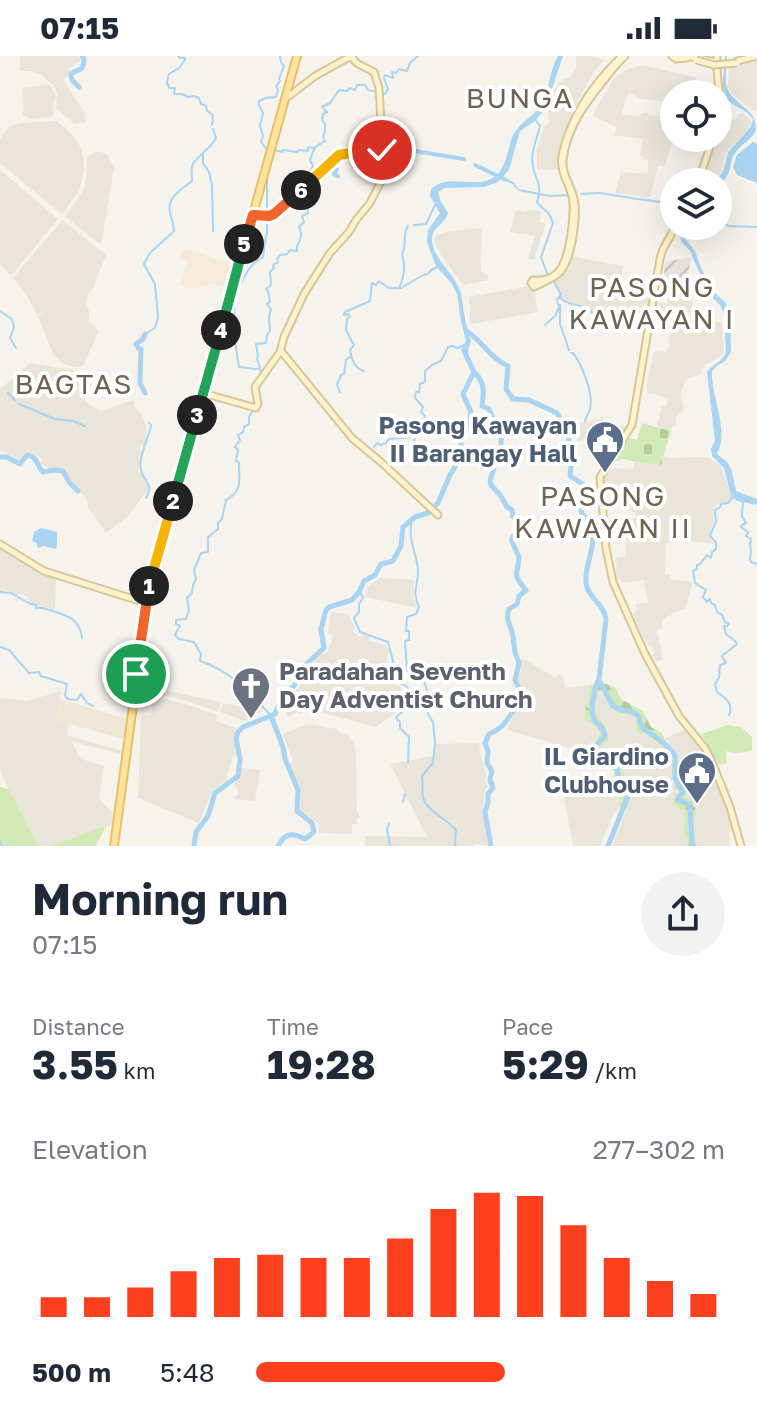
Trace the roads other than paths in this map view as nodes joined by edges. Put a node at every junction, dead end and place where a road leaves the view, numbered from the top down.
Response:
1 (297, 56) edge
2 (352, 56) edge
3 (623, 56) edge
4 (682, 57) edge
5 (757, 57) edge
6 (717, 62) edge
7 (375, 74) junction
8 (287, 95) junction
9 (383, 151) junction
10 (253, 215) junction
11 (669, 240) edge
12 (538, 282) dead end
13 (280, 352) junction
14 (203, 393) junction
15 (428, 507) junction
16 (438, 515) dead end
17 (0, 544) edge
18 (146, 603) junction
19 (114, 846) edge
20 (741, 846) edge

1 - 8 main road
2 - 7 main road
2 - 8 main road
3 - 12 main road
4 - 5 main road, bridge
4 - 6 main road
7 - 9 main road
7 - 9 main road
8 - 10 main road
9 - 10 main road
9 - 13 main road
10 - 14 main road
11 - 20 main road
13 - 14 main road
13 - 15 main road
13 - 15 main road
14 - 18 main road
15 - 16 main road
17 - 18 main road
18 - 19 main road

